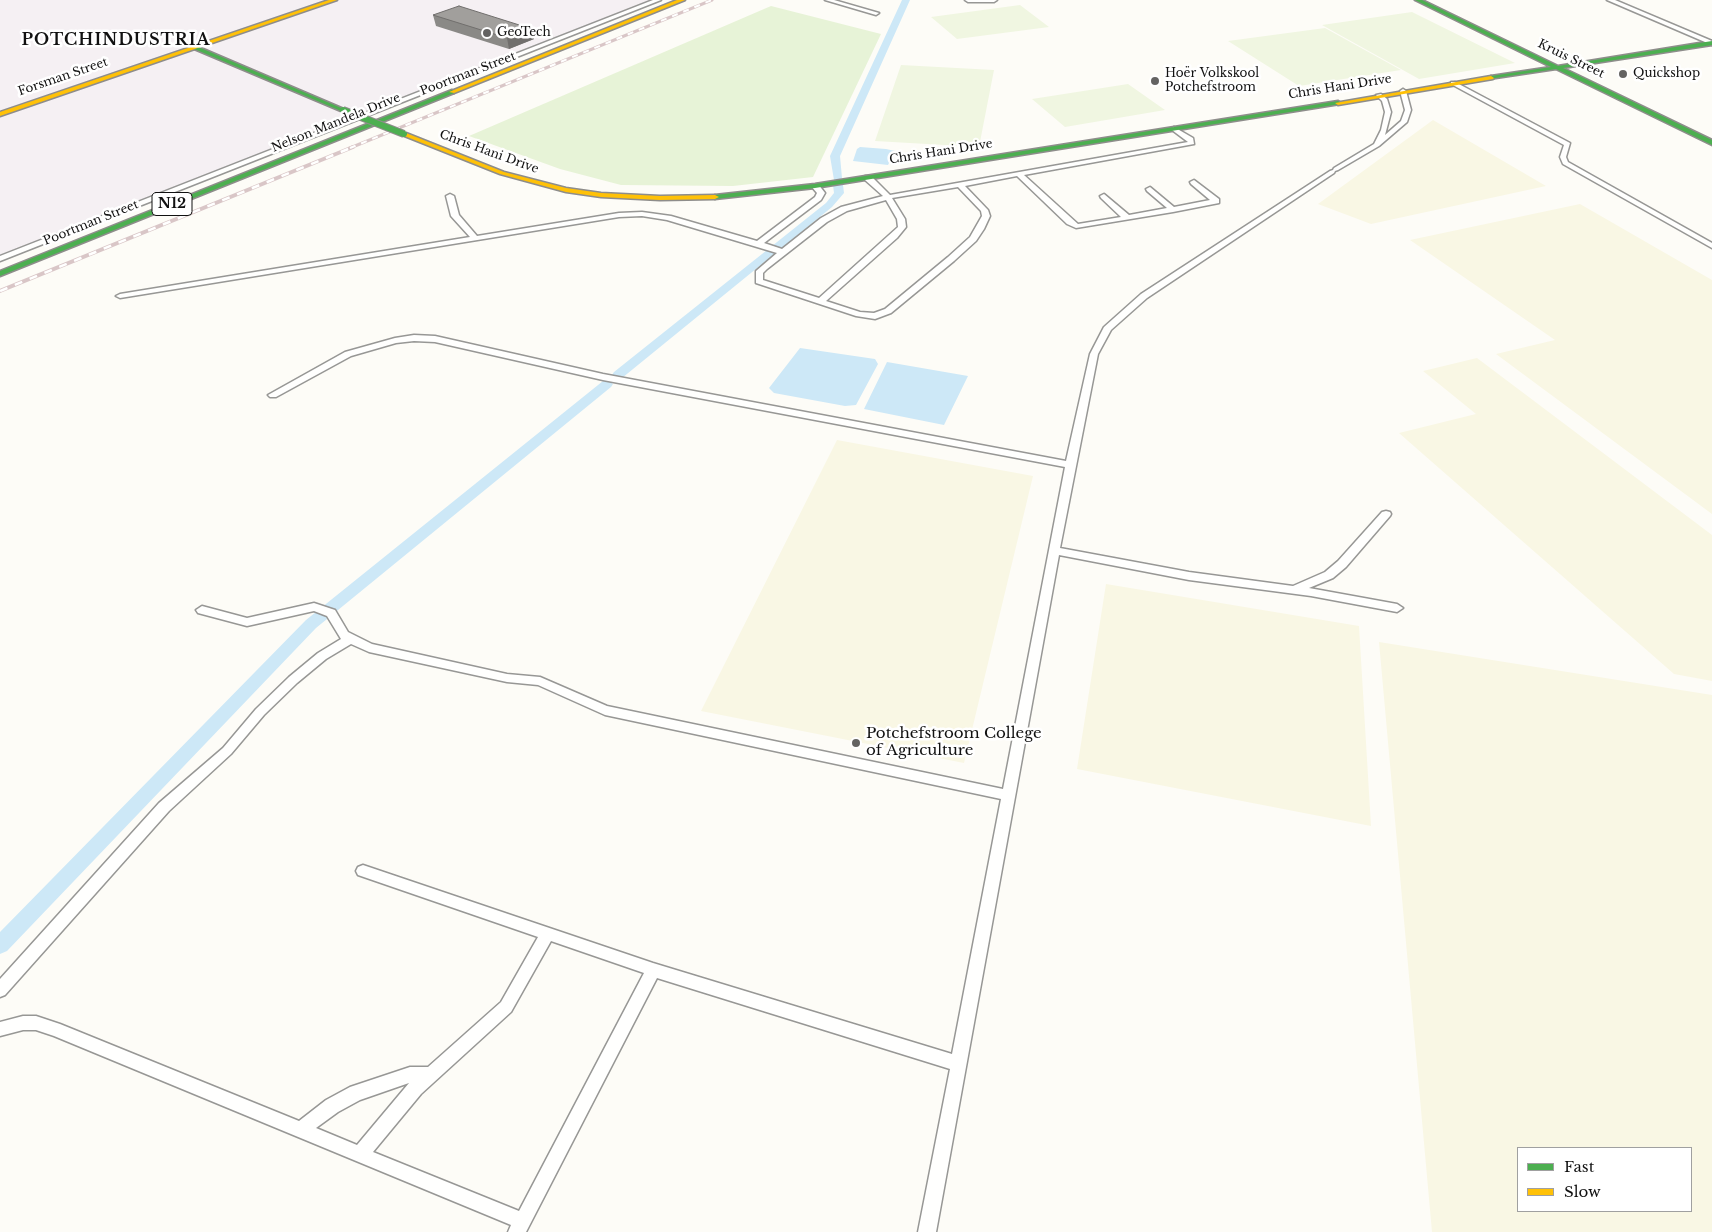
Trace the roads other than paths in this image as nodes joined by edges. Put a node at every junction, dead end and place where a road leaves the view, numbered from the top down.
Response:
1 (334, 0) edge
2 (658, 0) edge
3 (672, 0) edge
4 (682, 0) edge
5 (828, 0) edge
6 (971, 0) edge
7 (994, 0) edge
8 (1418, 0) edge
9 (1610, 0) edge
10 (876, 13) dead end
11 (1712, 43) edge
12 (194, 47) junction
13 (1556, 67) junction
14 (1453, 83) junction
15 (1403, 91) junction
16 (1379, 95) junction
17 (0, 114) edge
18 (1174, 129) junction
19 (1712, 143) edge
20 (1376, 144) junction
21 (1020, 175) junction
22 (868, 178) junction
23 (1194, 182) dead end
24 (960, 185) junction
25 (815, 186) junction
26 (1150, 189) dead end
27 (450, 196) dead end
28 (1104, 196) dead end
29 (888, 197) junction
30 (1174, 210) junction
31 (1127, 218) junction
32 (475, 238) junction
33 (758, 244) junction
34 (1712, 246) edge
35 (777, 250) junction
36 (0, 259) edge
37 (0, 266) edge
38 (0, 274) edge
39 (120, 296) dead end
40 (820, 302) junction
41 (274, 395) dead end
42 (1070, 465) junction
43 (1386, 514) dead end
44 (1055, 551) junction
45 (1292, 590) junction
46 (1397, 608) dead end
47 (202, 610) dead end
48 (350, 639) junction
49 (1009, 796) junction
50 (363, 871) dead end
51 (547, 934) junction
52 (653, 970) junction
53 (0, 990) edge
54 (0, 1030) edge
55 (959, 1064) junction
56 (431, 1074) junction
57 (300, 1130) junction
58 (360, 1155) junction
59 (520, 1227) edge
60 (927, 1232) edge

1 - 12 main road, Forsman Street
2 - 36 street, Poortman Street
3 - 37 main road, Nelson Mandela Drive / N12
4 - 38 main road, Nelson Mandela Drive / N12
5 - 10 street
6 - 7 street
8 - 13 main road, Kruis Street
9 - 11 street
11 - 13 main road, Chris Hani Drive
12 - 17 main road, Forsman Street
12 - 25 main road, Chris Hani Drive, bridge
13 - 14 main road, Chris Hani Drive
13 - 19 main road, Kruis Street
14 - 15 main road, Chris Hani Drive
14 - 34 street
15 - 16 main road, Chris Hani Drive
15 - 20 street
16 - 18 main road, Chris Hani Drive
16 - 20 street
18 - 21 street
18 - 22 main road, Chris Hani Drive
20 - 42 street
21 - 24 street
21 - 31 street
22 - 25 main road, Chris Hani Drive
22 - 29 street
23 - 30 street
24 - 29 street
24 - 40 street
25 - 33 street
26 - 30 street
27 - 32 street
28 - 31 street
29 - 35 street
29 - 40 street
30 - 31 street
32 - 33 street
32 - 39 street
33 - 35 street
35 - 40 street
41 - 42 street
42 - 44 street
43 - 45 street
44 - 45 street
44 - 49 street
45 - 46 street
47 - 48 street
48 - 49 street
48 - 53 street
49 - 55 street
50 - 51 street
51 - 52 street
51 - 56 street
52 - 55 street
52 - 59 street
54 - 57 street
55 - 60 street
56 - 57 street
56 - 58 street
57 - 58 street
58 - 59 street

